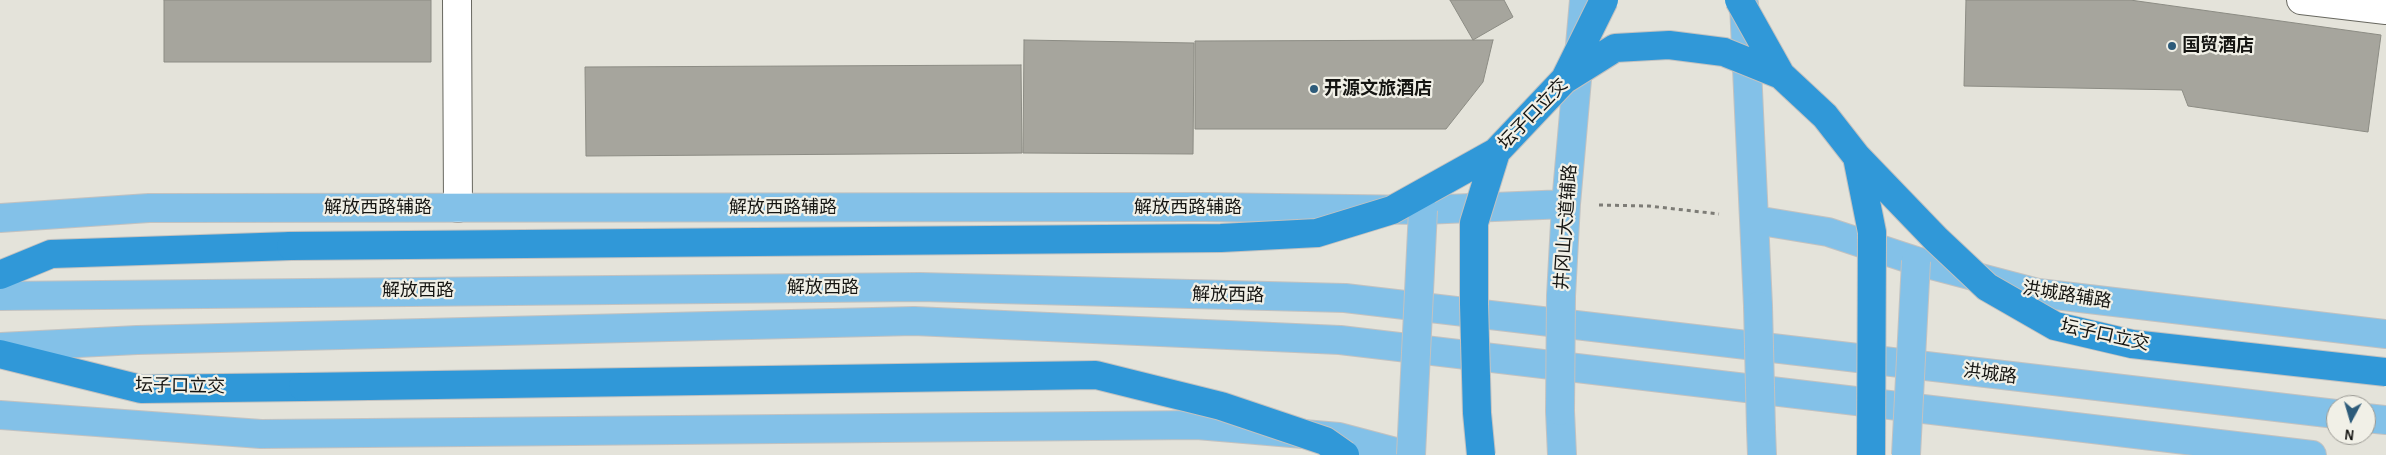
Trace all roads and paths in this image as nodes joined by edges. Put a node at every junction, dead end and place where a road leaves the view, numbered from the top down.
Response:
1 (457, 0) edge
2 (1584, 0) edge
3 (1604, 0) edge
4 (1739, 0) edge
5 (1744, 0) edge
6 (2301, 0) edge
7 (2386, 10) edge
8 (1781, 74) junction
9 (1564, 80) junction
10 (1496, 152) junction
11 (1857, 157) junction
12 (1566, 204) junction
13 (458, 208) junction
14 (1423, 210) junction
15 (0, 218) edge
16 (1754, 220) junction
17 (1916, 261) junction
18 (0, 275) edge
19 (0, 296) edge
20 (1644, 333) joint
21 (2386, 334) edge
22 (0, 347) edge
23 (0, 354) edge
24 (2386, 372) edge
25 (2326, 413) edge
26 (0, 416) edge
27 (1761, 442) edge
28 (1345, 455) edge
29 (1407, 455) edge
30 (1412, 455) edge
31 (1481, 455) edge
32 (1562, 455) edge
33 (1871, 455) edge
34 (1906, 455) edge
35 (2312, 455) edge

1 - 13 street
2 - 12 main road, 井冈山大道辅路
3 - 9 highway, bridge
4 - 8 highway, bridge
5 - 16 main road
6 - 7 street
8 - 9 highway, 坛子口立交, bridge
8 - 11 highway, 坛子口立交, bridge
9 - 10 highway, 坛子口立交, bridge
10 - 18 highway, bridge
10 - 31 highway, 坛子口立交, bridge
11 - 24 highway, 坛子口立交, bridge
11 - 33 highway, 坛子口立交, bridge
12 - 14 main road, 解放西路辅路
12 - 16 path
12 - 32 main road, 井冈山大道辅路, bridge
13 - 14 main road, 解放西路辅路
13 - 15 main road, 解放西路辅路
14 - 30 main road, bridge
16 - 17 main road, 洪城路辅路
16 - 27 main road, bridge
17 - 21 main road, 洪城路辅路
17 - 34 main road, bridge
19 - 20 main road, 解放西路
20 - 25 main road, 洪城路
22 - 35 main road, 解放西路
23 - 28 highway, 坛子口立交, bridge
26 - 29 main road

